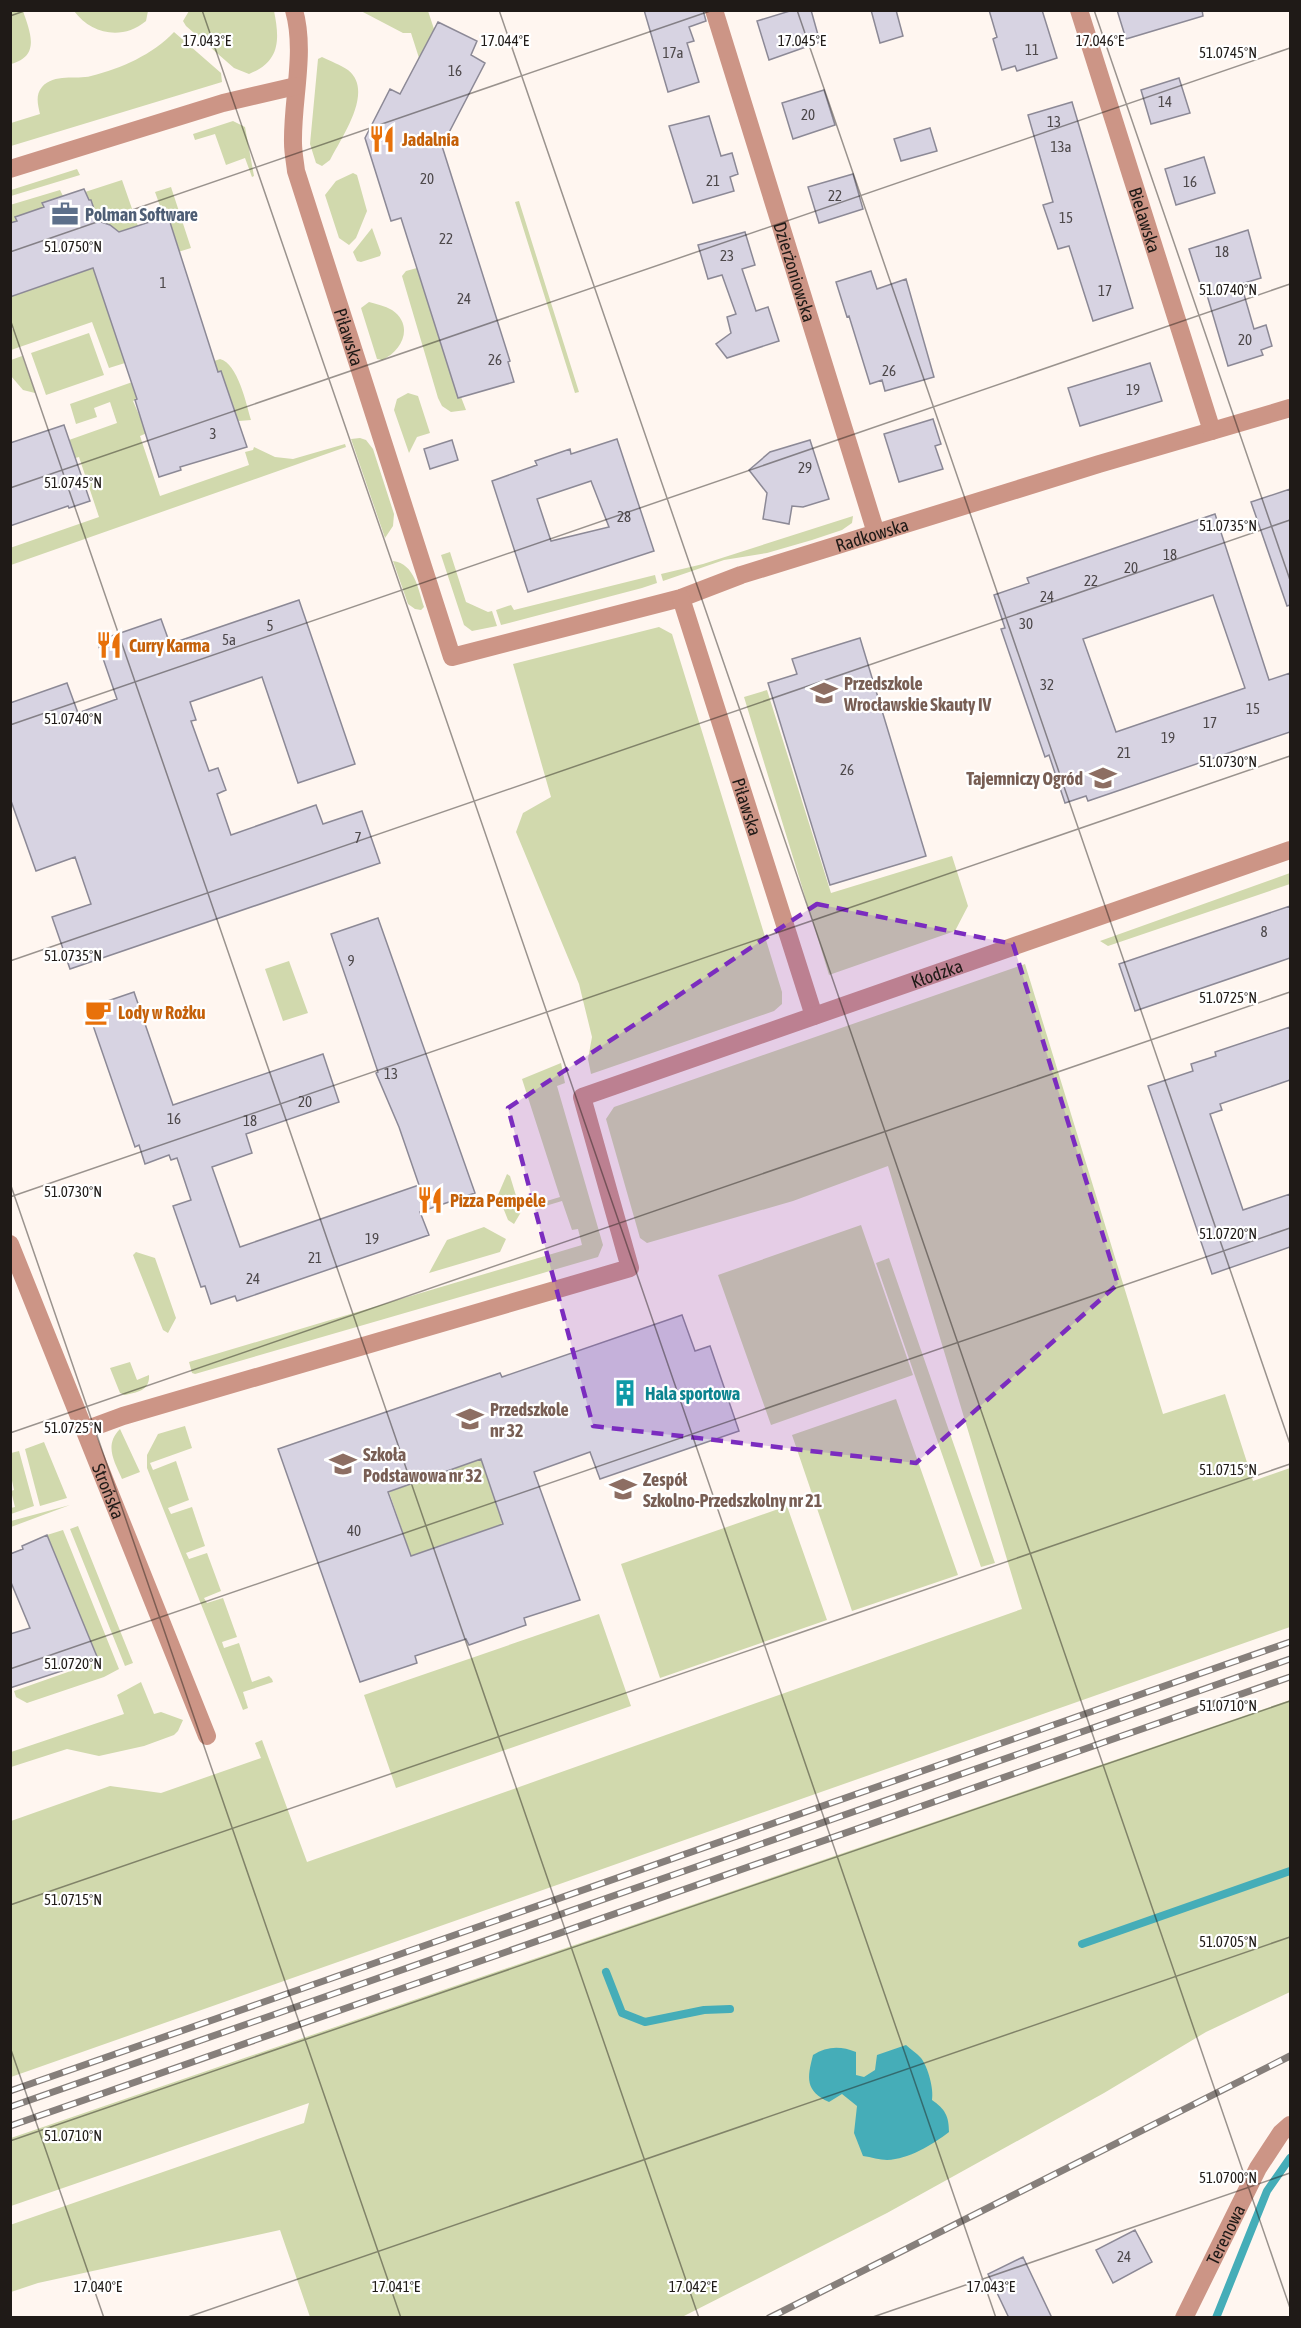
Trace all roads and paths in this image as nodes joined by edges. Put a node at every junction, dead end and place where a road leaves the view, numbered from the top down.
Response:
1 (294, 10) edge
2 (714, 10) edge
3 (1078, 10) edge
4 (296, 86) junction
5 (10, 169) edge
6 (1290, 408) edge
7 (1212, 431) junction
8 (876, 533) junction
9 (681, 598) junction
10 (452, 657) joint
11 (1290, 850) edge
12 (814, 1016) junction
13 (10, 1244) edge
14 (85, 1430) junction
15 (207, 1736) dead end
16 (1290, 2124) edge
17 (1184, 2318) edge

1 - 4 street, Piławska
2 - 8 street, Dzierżoniowska
3 - 7 street, Bielawska
4 - 5 street
4 - 10 street, Piławska
6 - 7 street, Radkowska
7 - 8 street, Radkowska
8 - 9 street, Radkowska
9 - 10 street, Radkowska
9 - 12 street, Piławska
11 - 12 street, Kłodzka
12 - 14 street, Kłodzka
13 - 14 street, Strońska
14 - 15 street, Strońska
16 - 17 street, Terenowa

